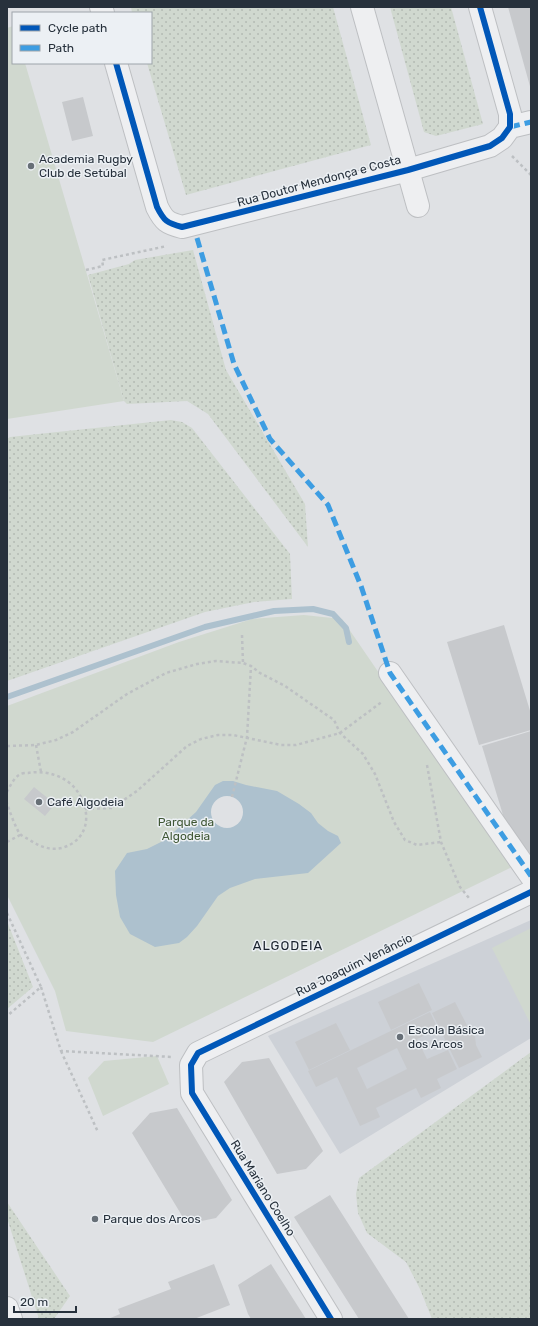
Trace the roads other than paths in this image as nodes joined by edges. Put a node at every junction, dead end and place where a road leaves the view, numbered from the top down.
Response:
1 (362, 7) edge
2 (480, 7) edge
3 (116, 64) edge
4 (513, 131) edge
5 (408, 170) junction
6 (418, 206) dead end
7 (390, 673) dead end
8 (531, 876) edge
9 (531, 892) edge
10 (193, 1061) joint
11 (7, 1308) edge
12 (11, 1319) edge
13 (331, 1319) edge

1 - 5 street
2 - 4 street
3 - 5 street, Rua Doutor Mendonça e Costa
4 - 5 street, Rua Doutor Mendonça e Costa
5 - 6 street
7 - 8 street
9 - 10 street, Rua Joaquim Venâncio
10 - 13 street, Rua Mariano Coelho
11 - 12 street

